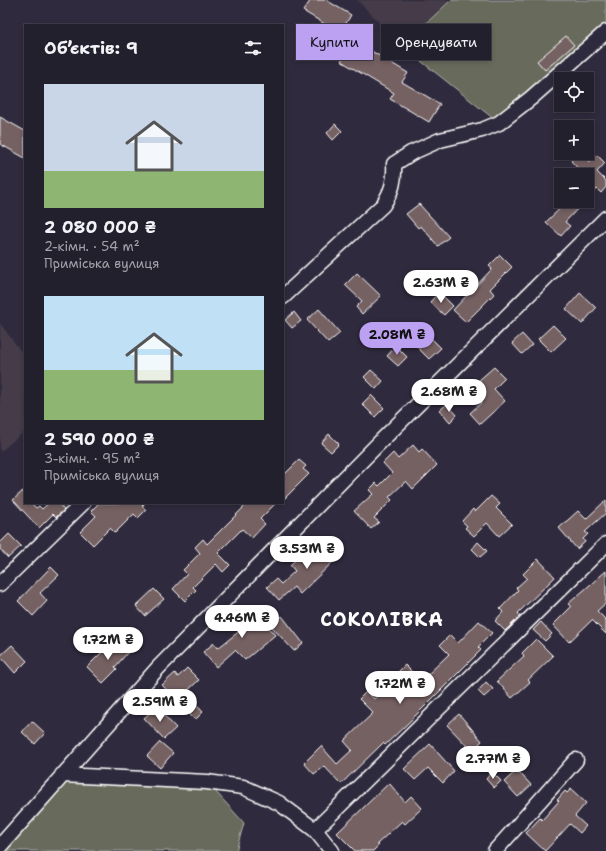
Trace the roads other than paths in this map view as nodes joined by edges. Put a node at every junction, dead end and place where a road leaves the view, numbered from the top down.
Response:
1 (606, 32) edge
2 (606, 218) edge
3 (284, 296) edge
4 (82, 504) edge
5 (606, 544) edge
6 (0, 584) edge
7 (576, 760) dead end
8 (62, 775) junction
9 (315, 830) junction
10 (0, 846) edge
11 (332, 851) edge
12 (495, 851) edge

1 - 3 street
2 - 8 street
4 - 6 street
5 - 9 street
7 - 12 street
8 - 9 street
8 - 10 street
9 - 11 street

